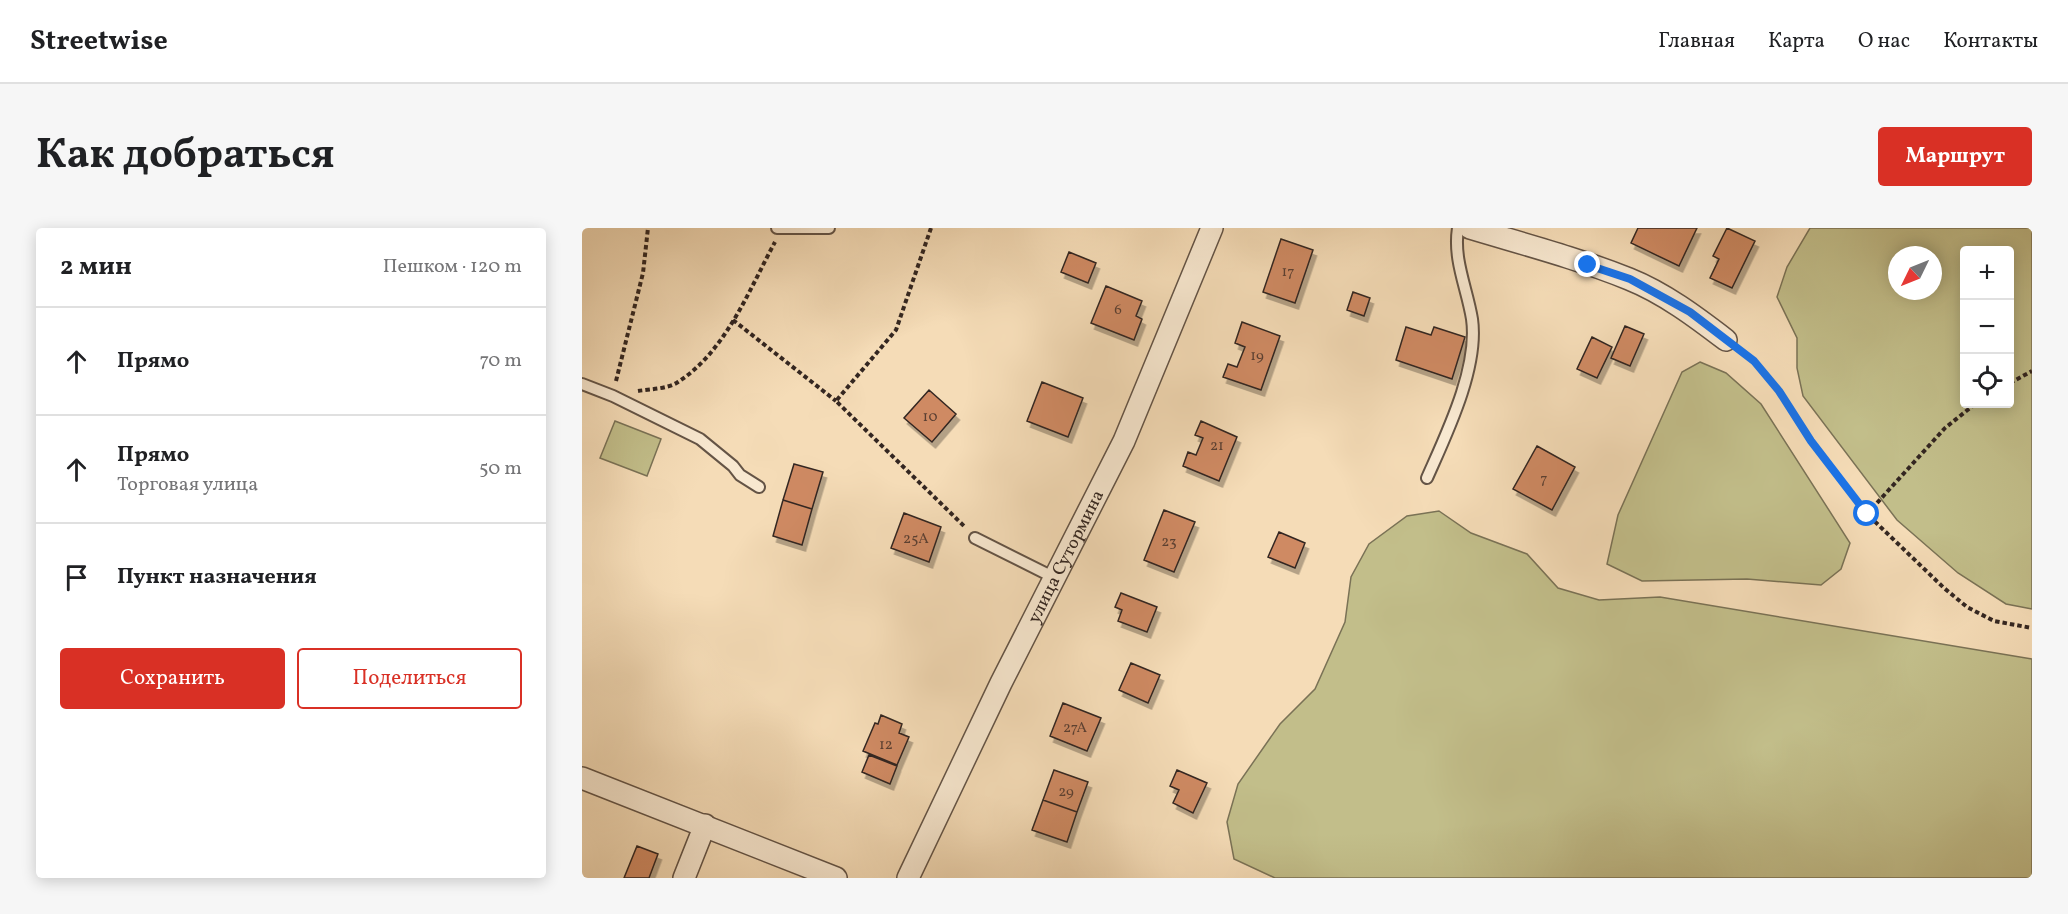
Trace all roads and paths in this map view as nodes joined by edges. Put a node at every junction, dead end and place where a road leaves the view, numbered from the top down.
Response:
1 (648, 228) edge
2 (780, 228) edge
3 (829, 228) edge
4 (931, 228) edge
5 (1212, 228) edge
6 (1458, 228) edge
7 (1470, 228) edge
8 (733, 320) junction
9 (1726, 340) joint
10 (2032, 371) edge
11 (2014, 381) edge
12 (582, 384) edge
13 (613, 396) junction
14 (836, 401) junction
15 (1970, 408) edge
16 (1426, 478) dead end
17 (759, 487) dead end
18 (1867, 514) junction
19 (975, 538) joint
20 (1055, 578) junction
21 (2032, 628) edge
22 (582, 778) edge
23 (705, 825) junction
24 (684, 878) edge
25 (836, 878) edge
26 (908, 878) edge

1 - 13 path
2 - 3 lane
2 - 8 path
4 - 14 path
5 - 20 street, улица Сутормина
6 - 16 lane
7 - 9 street
8 - 13 path
8 - 14 path
9 - 18 path
10 - 11 path
12 - 13 lane
13 - 17 lane
14 - 19 path
15 - 18 path
18 - 21 path
19 - 20 lane
20 - 26 street, улица Сутормина
22 - 23 street
23 - 24 street
23 - 25 street

